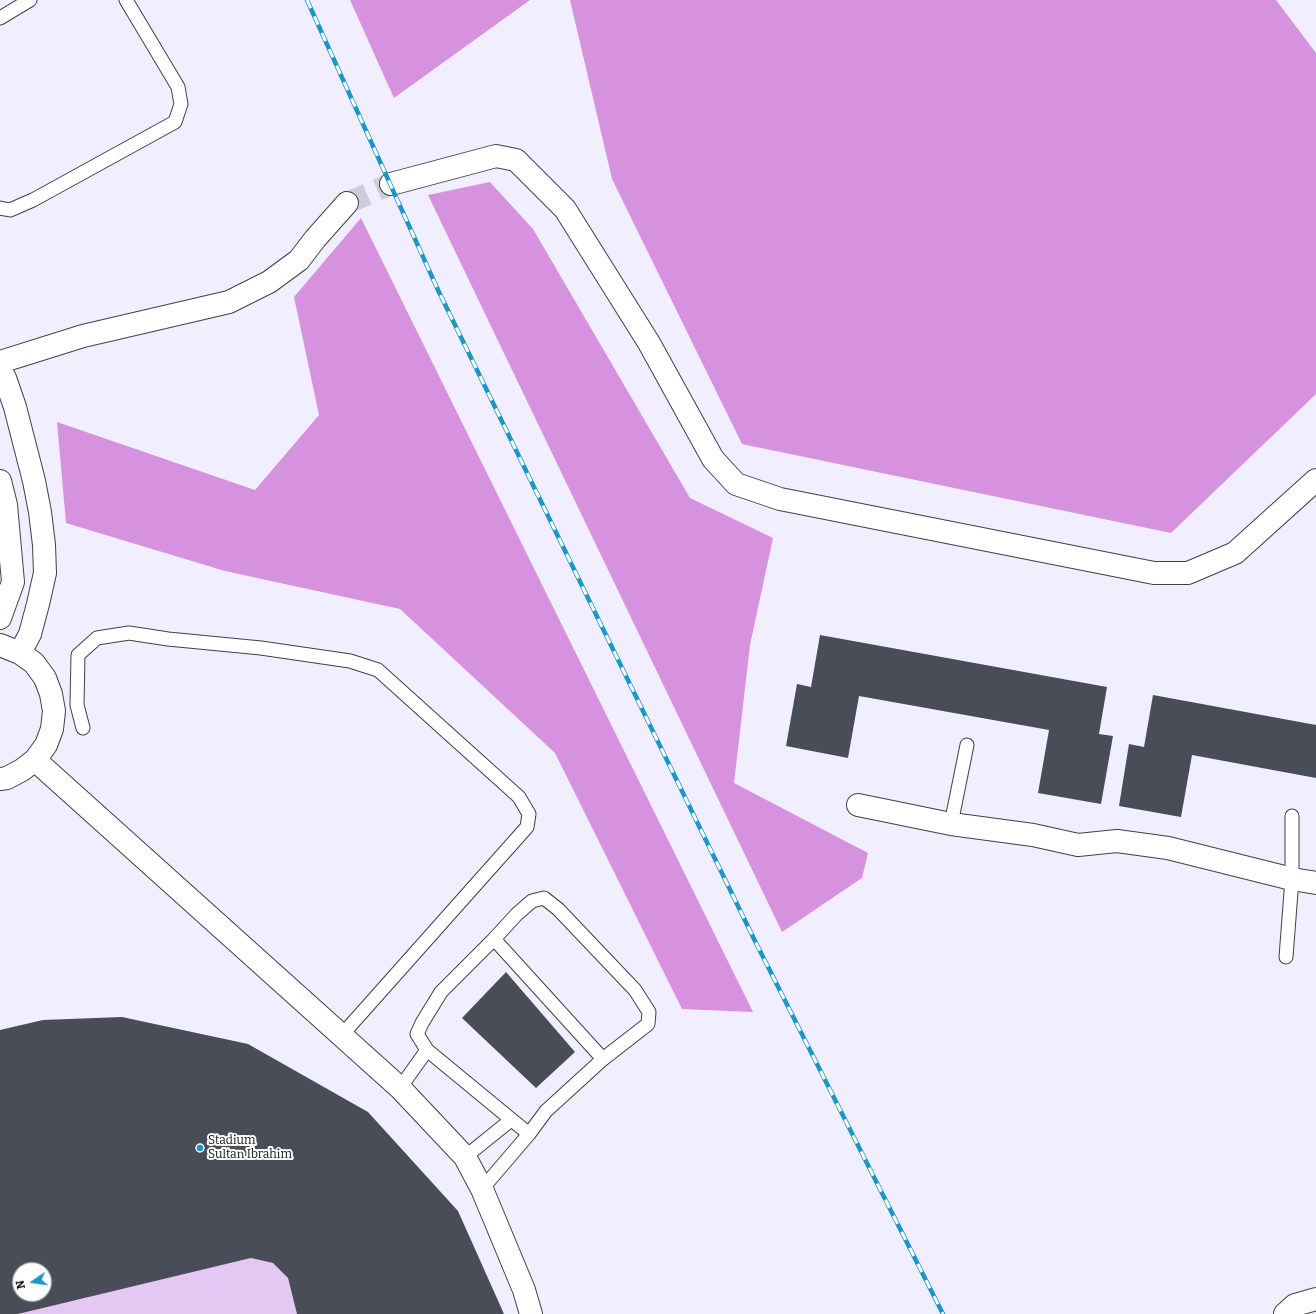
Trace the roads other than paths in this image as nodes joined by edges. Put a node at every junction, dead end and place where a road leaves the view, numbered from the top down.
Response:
1 (30, 0) edge
2 (126, 0) edge
3 (0, 18) edge
4 (391, 184) tunnel mouth
5 (347, 203) tunnel mouth
6 (0, 208) edge
7 (0, 362) edge
8 (0, 369) edge
9 (1316, 480) edge
10 (0, 481) edge
11 (0, 618) edge
12 (0, 645) edge
13 (20, 653) junction
14 (83, 728) dead end
15 (967, 745) dead end
16 (35, 760) junction
17 (0, 779) edge
18 (858, 805) dead end
19 (1292, 816) dead end
20 (952, 824) junction
21 (1292, 879) junction
22 (1316, 884) edge
23 (494, 939) junction
24 (1286, 957) dead end
25 (341, 1036) junction
26 (427, 1050) junction
27 (603, 1059) junction
28 (400, 1088) junction
29 (510, 1120) junction
30 (528, 1134) junction
31 (465, 1157) junction
32 (482, 1188) junction
33 (1316, 1299) edge
34 (532, 1314) edge
35 (1285, 1314) edge

1 - 3 lane
2 - 6 lane
4 - 9 street
5 - 7 street
8 - 13 street
10 - 11 street
12 - 13 street
13 - 16 street
14 - 25 lane
15 - 20 lane
16 - 17 street
16 - 25 street
18 - 20 street
19 - 21 lane
20 - 21 street
21 - 22 street
21 - 24 lane
23 - 26 lane
23 - 27 lane
23 - 27 lane
25 - 28 street
26 - 28 lane
26 - 29 lane
27 - 30 lane
28 - 31 street
29 - 30 lane
29 - 31 lane
30 - 32 lane
31 - 32 street
32 - 34 street
33 - 35 street

